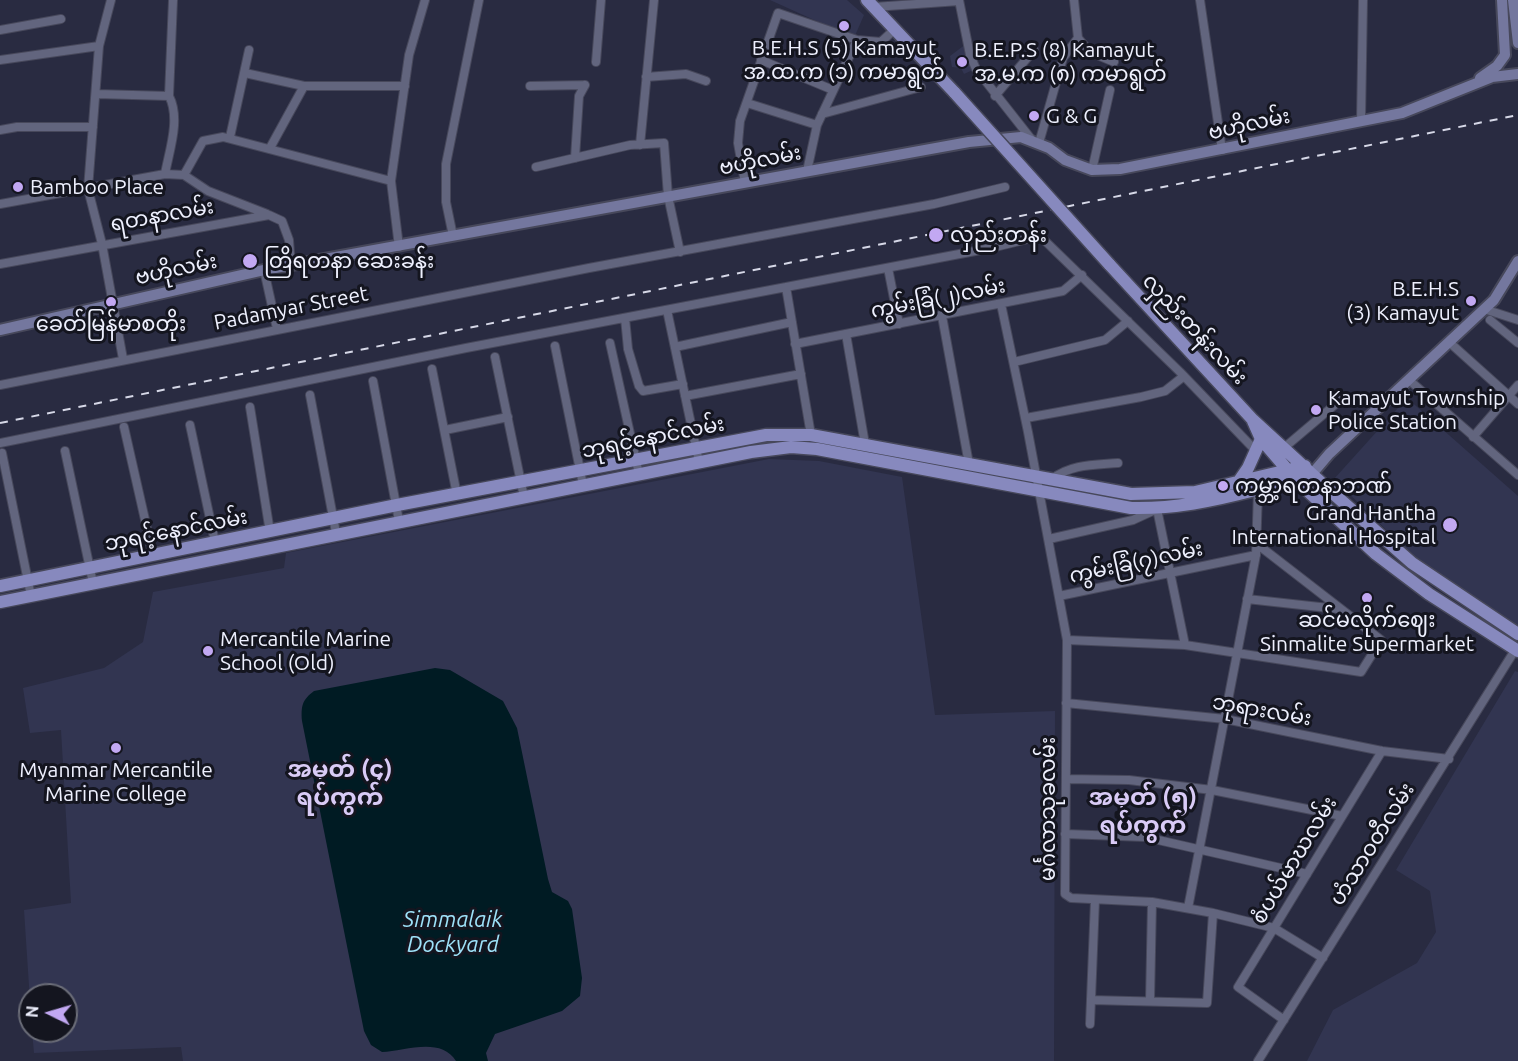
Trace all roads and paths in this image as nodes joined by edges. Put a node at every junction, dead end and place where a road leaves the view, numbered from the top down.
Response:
1 (111, 0) edge
2 (173, 0) edge
3 (425, 0) edge
4 (479, 0) edge
5 (601, 0) edge
6 (654, 0) edge
7 (1074, 0) edge
8 (1200, 0) edge
9 (1363, 0) edge
10 (1502, 0) edge
11 (1513, 0) edge
12 (959, 1) edge
13 (871, 3) edge
14 (61, 19) dead end
15 (895, 29) junction
16 (0, 30) edge
17 (1078, 38) junction
18 (857, 40) junction
19 (1518, 43) edge
20 (99, 46) junction
21 (249, 50) dead end
22 (1034, 50) dead end
23 (0, 60) edge
24 (761, 60) junction
25 (596, 62) dead end
26 (1114, 62) dead end
27 (245, 73) junction
28 (1518, 75) edge
29 (646, 78) junction
30 (706, 81) dead end
31 (304, 86) junction
32 (405, 86) junction
33 (530, 86) dead end
34 (921, 87) dead end
35 (1469, 88) junction
36 (833, 90) junction
37 (1110, 90) dead end
38 (96, 94) junction
39 (169, 96) junction
40 (995, 96) junction
41 (747, 103) junction
42 (822, 114) junction
43 (1361, 121) junction
44 (818, 125) junction
45 (93, 127) junction
46 (0, 130) edge
47 (230, 137) junction
48 (1035, 142) junction
49 (640, 145) junction
50 (270, 148) junction
51 (1222, 150) junction
52 (575, 158) junction
53 (536, 167) dead end
54 (1092, 170) junction
55 (807, 171) junction
56 (165, 174) junction
57 (184, 176) junction
58 (391, 181) junction
59 (745, 183) junction
60 (1005, 187) dead end
61 (88, 189) junction
62 (668, 196) junction
63 (0, 204) edge
64 (269, 214) junction
65 (453, 236) junction
66 (102, 244) junction
67 (399, 247) junction
68 (680, 252) junction
69 (1518, 261) edge
70 (0, 264) edge
71 (291, 267) junction
72 (888, 268) junction
73 (264, 270) junction
74 (1082, 275) junction
75 (786, 287) junction
76 (113, 303) junction
77 (1001, 304) junction
78 (1484, 309) junction
79 (667, 310) junction
80 (942, 316) junction
81 (625, 318) junction
82 (1490, 320) dead end
83 (1518, 320) edge
84 (1128, 321) junction
85 (792, 322) junction
86 (899, 324) junction
87 (277, 329) junction
88 (0, 330) edge
89 (846, 334) junction
90 (610, 342) dead end
91 (1449, 342) junction
92 (1518, 343) edge
93 (795, 344) junction
94 (555, 346) dead end
95 (675, 347) junction
96 (495, 357) dead end
97 (123, 360) junction
98 (1014, 362) junction
99 (432, 369) dead end
100 (801, 374) junction
101 (1184, 376) junction
102 (1408, 380) junction
103 (374, 381) dead end
104 (683, 384) junction
105 (0, 385) edge
106 (1518, 385) edge
107 (310, 395) dead end
108 (686, 396) junction
109 (1509, 396) junction
110 (1344, 397) dead end
111 (1518, 404) edge
112 (250, 407) dead end
113 (508, 417) junction
114 (1026, 418) junction
115 (1253, 420) junction
116 (190, 425) dead end
117 (124, 427) dead end
118 (445, 430) junction
119 (811, 435) junction
120 (1473, 437) junction
121 (0, 443) edge
122 (862, 444) junction
123 (1258, 445) junction
124 (1286, 447) junction
125 (697, 449) junction
126 (64, 451) dead end
127 (2, 453) dead end
128 (919, 454) junction
129 (857, 457) junction
130 (636, 461) junction
131 (699, 462) junction
132 (1118, 463) dead end
133 (973, 465) junction
134 (917, 469) junction
135 (580, 470) junction
136 (1308, 470) junction
137 (639, 474) junction
138 (1518, 475) edge
139 (1036, 476) junction
140 (1293, 476) junction
141 (1052, 479) junction
142 (974, 480) junction
143 (521, 483) junction
144 (1237, 484) junction
145 (584, 485) junction
146 (1257, 490) junction
147 (1040, 493) junction
148 (457, 495) junction
149 (524, 497) junction
150 (397, 505) junction
151 (1157, 509) junction
152 (333, 518) junction
153 (399, 521) junction
154 (297, 525) junction
155 (270, 532) junction
156 (336, 533) junction
157 (1049, 539) junction
158 (301, 541) junction
159 (215, 542) junction
160 (1257, 544) junction
161 (153, 555) junction
162 (1256, 555) junction
163 (90, 567) junction
164 (1170, 573) junction
165 (28, 580) junction
166 (93, 583) junction
167 (0, 586) edge
168 (31, 596) junction
169 (1059, 596) junction
170 (1247, 599) junction
171 (0, 602) edge
172 (1339, 609) junction
173 (1518, 634) edge
174 (1067, 640) junction
175 (1185, 645) junction
176 (1517, 649) edge
177 (1238, 652) junction
178 (1066, 703) junction
179 (1225, 719) junction
180 (1382, 751) junction
181 (1449, 759) junction
182 (1066, 779) junction
183 (1212, 790) junction
184 (1342, 816) junction
185 (1065, 834) junction
186 (1201, 848) junction
187 (1307, 874) junction
188 (1095, 900) junction
189 (1152, 902) junction
190 (1188, 908) junction
191 (1213, 913) junction
192 (1274, 928) junction
193 (1323, 958) junction
194 (1091, 1000) junction
195 (1150, 1001) junction
196 (1284, 1020) junction
197 (1090, 1024) dead end
198 (1258, 1061) edge

1 - 20 street
2 - 39 street
3 - 32 street
4 - 65 street
5 - 25 street
6 - 29 street
7 - 17 street
8 - 51 street
9 - 43 street
10 - 35 main road
11 - 19 main road
12 - 13 street
12 - 40 street
13 - 15 main road, လှည်းတန်းလမ်း
14 - 16 street
15 - 18 street
15 - 115 main road, လှည်းတန်းလမ်း, bridge
17 - 26 street
17 - 48 street
18 - 24 street
18 - 36 street
20 - 23 street
20 - 38 street
21 - 27 street
22 - 40 street
24 - 36 street
24 - 41 street
27 - 31 street
27 - 47 street
28 - 35 main road, ဗဟိုလမ်း
29 - 30 street
29 - 49 street
31 - 32 street
31 - 50 street
32 - 58 street
33 - 52 street
34 - 42 street
35 - 43 main road, ဗဟိုလမ်း
36 - 42 street
37 - 54 street
38 - 39 street
38 - 45 street
39 - 56 street
40 - 48 street
41 - 44 street
41 - 59 street
42 - 44 street
43 - 51 main road, ဗဟိုလမ်း
44 - 55 street
45 - 46 street
45 - 61 street
47 - 50 street
47 - 57 street
48 - 54 main road, ဗဟိုလမ်း
48 - 55 main road, ဗဟိုလမ်း
49 - 52 street
49 - 62 street
50 - 58 street
51 - 54 main road, ဗဟိုလမ်း
52 - 53 street
55 - 59 main road, ဗဟိုလမ်း
56 - 57 street
56 - 61 street
57 - 64 street
58 - 67 street
59 - 62 main road, ဗဟိုလမ်း
60 - 68 street, Padamyar Street
61 - 63 street
61 - 66 street
62 - 65 main road, ဗဟိုလမ်း
62 - 68 street
64 - 66 street, ရတနာလမ်း
64 - 71 street
65 - 67 main road, ဗဟိုလမ်း
66 - 70 street, ရတနာလမ်း
66 - 76 street
67 - 71 main road, ဗဟိုလမ်း
68 - 87 street, Padamyar Street
69 - 78 main road
71 - 73 main road, ဗဟိုလမ်း
72 - 74 street
72 - 75 street
72 - 86 street
73 - 76 main road, ဗဟိုလမ်း
73 - 87 street
74 - 77 street, ကွမ်းခြံ(၂)လမ်း
74 - 84 street
75 - 79 street
75 - 85 street
76 - 88 main road, ဗဟိုလမ်း
76 - 97 street
77 - 80 street, ကွမ်းခြံ(၂)လမ်း
77 - 98 street, မင်္ဂလာသုခလမ်း
78 - 83 street
78 - 91 main road
79 - 81 street
79 - 95 street
80 - 86 street, ကွမ်းခြံ(၂)လမ်း
80 - 133 street
81 - 104 street
81 - 121 street
82 - 92 street
84 - 98 street
84 - 101 street
85 - 93 street
85 - 95 street
86 - 89 street, ကွမ်းခြံ(၂)လမ်း
87 - 97 street, Padamyar Street
89 - 93 street, ကွမ်းခြံ(၂)လမ်း
89 - 122 street
90 - 130 street
91 - 102 main road
91 - 109 street
93 - 100 street
94 - 135 street
95 - 104 street
96 - 113 street
97 - 105 street, Padamyar Street
98 - 114 street, မင်္ဂလာသုခလမ်း
99 - 118 street
100 - 108 street
100 - 119 street
101 - 114 street
101 - 123 street
102 - 120 street
102 - 136 main road
103 - 150 street
104 - 108 street
106 - 109 street
107 - 152 street
108 - 125 street
109 - 111 street
109 - 120 street
110 - 124 street
112 - 155 street
113 - 118 street
113 - 143 street
114 - 139 street, မင်္ဂလာသုခလမ်း
115 - 123 main road, လှည်းတန်းလမ်း
115 - 124 main road, လှည်းတန်းလမ်း
116 - 159 street
117 - 161 street
118 - 148 street
119 - 122 main road, ဘုရင့်နောင်လမ်း
119 - 125 main road, ဘုရင့်နောင်လမ်း
120 - 138 street
122 - 128 main road, ဘုရင့်နောင်လမ်း
122 - 129 main road
123 - 140 main road, လှည်းတန်းလမ်း
123 - 144 main road
124 - 136 main road, လှည်းတန်းလမ်း
125 - 130 main road, ဘုရင့်နောင်လမ်း
125 - 131 street
126 - 163 street
127 - 165 street
128 - 133 main road, ဘုရင့်နောင်လမ်း
128 - 134 main road
129 - 131 main road, ဘုရင့်နောင်လမ်း
129 - 134 main road, ဘုရင့်နောင်လမ်း
130 - 135 main road, ဘုရင့်နောင်လမ်း
130 - 137 street
131 - 137 main road, ဘုရင့်နောင်လမ်း
132 - 141 street
133 - 139 main road, ဘုရင့်နောင်လမ်း
133 - 142 main road
134 - 142 main road, ဘုရင့်နောင်လမ်း
135 - 143 main road, ဘုရင့်နောင်လမ်း
135 - 145 street
136 - 140 main road, ဘုရင့်နောင်လမ်း
136 - 173 main road
137 - 145 main road, ဘုရင့်နောင်လမ်း
139 - 141 main road, ဘုရင့်နောင်လမ်း
139 - 147 street, မင်္ဂလာသုခလမ်း
140 - 144 main road, ဘုရင့်နောင်လမ်း
140 - 146 main road, ဘုရင့်နောင်လမ်း
140 - 176 main road, လှည်းတန်းလမ်း
141 - 144 main road, ဘုရင့်နောင်လမ်း
142 - 147 main road, ဘုရင့်နောင်လမ်း
143 - 148 main road, ဘုရင့်နောင်လမ်း
143 - 149 street
145 - 149 main road, ဘုရင့်နောင်လမ်း
146 - 151 main road, ဘုရင့်နောင်လမ်း
146 - 160 street
147 - 151 main road, ဘုရင့်နောင်လမ်း
147 - 157 street, မင်္ဂလာသုခလမ်း
148 - 150 main road, ဘုရင့်နောင်လမ်း
149 - 153 main road, ဘုရင့်နောင်လမ်း
150 - 152 main road, ဘုရင့်နောင်လမ်း
150 - 153 street
151 - 157 street
151 - 164 street
152 - 154 main road, ဘုရင့်နောင်လမ်း
152 - 156 street
153 - 156 main road, ဘုရင့်နောင်လမ်း
154 - 155 main road, ဘုရင့်နောင်လမ်း
154 - 158 street
155 - 159 main road, ဘုရင့်နောင်လမ်း
156 - 158 main road, ဘုရင့်နောင်လမ်း
157 - 169 street, မင်္ဂလာသုခလမ်း
158 - 166 main road, ဘုရင့်နောင်လမ်း
159 - 161 main road, ဘုရင့်နောင်လမ်း
160 - 162 street
160 - 172 street
161 - 163 main road, ဘုရင့်နောင်လမ်း
162 - 164 street, ကွမ်းခြံ(၇)လမ်း
162 - 170 street
163 - 165 main road, ဘုရင့်နောင်လမ်း
163 - 166 street
164 - 169 street, ကွမ်းခြံ(၇)လမ်း
164 - 175 street
165 - 167 main road, ဘုရင့်နောင်လမ်း
165 - 168 street
166 - 168 main road, ဘုရင့်နောင်လမ်း
168 - 171 main road, ဘုရင့်နောင်လမ်း
169 - 174 street, မင်္ဂလာသုခလမ်း
170 - 172 street
170 - 177 street
172 - 177 street
174 - 175 street
174 - 178 street, မင်္ဂလာသုခလမ်း
175 - 177 street
176 - 181 street, ဟံသာဝတီလမ်း
177 - 179 street
178 - 179 street, ဘုရားလမ်း
178 - 182 street, မင်္ဂလာသုခလမ်း
179 - 180 street, ဘုရားလမ်း
179 - 183 street
180 - 181 street, ဘုရားလမ်း
180 - 184 street, စံပယ်မာဃလမ်း
181 - 193 street, ဟံသာဝတီလမ်း
182 - 183 street
182 - 185 street, မင်္ဂလာသုခလမ်း
183 - 184 street
183 - 186 street
184 - 187 street, စံပယ်မာဃလမ်း
185 - 186 street
185 - 188 street, မင်္ဂလာသုခလမ်း
186 - 187 street
186 - 190 street
187 - 192 street, စံပယ်မာဃလမ်း
188 - 189 street, မင်္ဂလာသုခလမ်း
188 - 194 street
189 - 190 street, မင်္ဂလာသုခလမ်း
189 - 195 street
190 - 191 street, မင်္ဂလာသုခလမ်း
191 - 192 street, မင်္ဂလာသုခလမ်း
191 - 195 street
192 - 193 street, မင်္ဂလာသုခလမ်း
192 - 196 street, စံပယ်မာဃလမ်း
193 - 196 street, ဟံသာဝတီလမ်း
194 - 195 street
194 - 197 street
196 - 198 street, ဟံသာဝတီလမ်း

